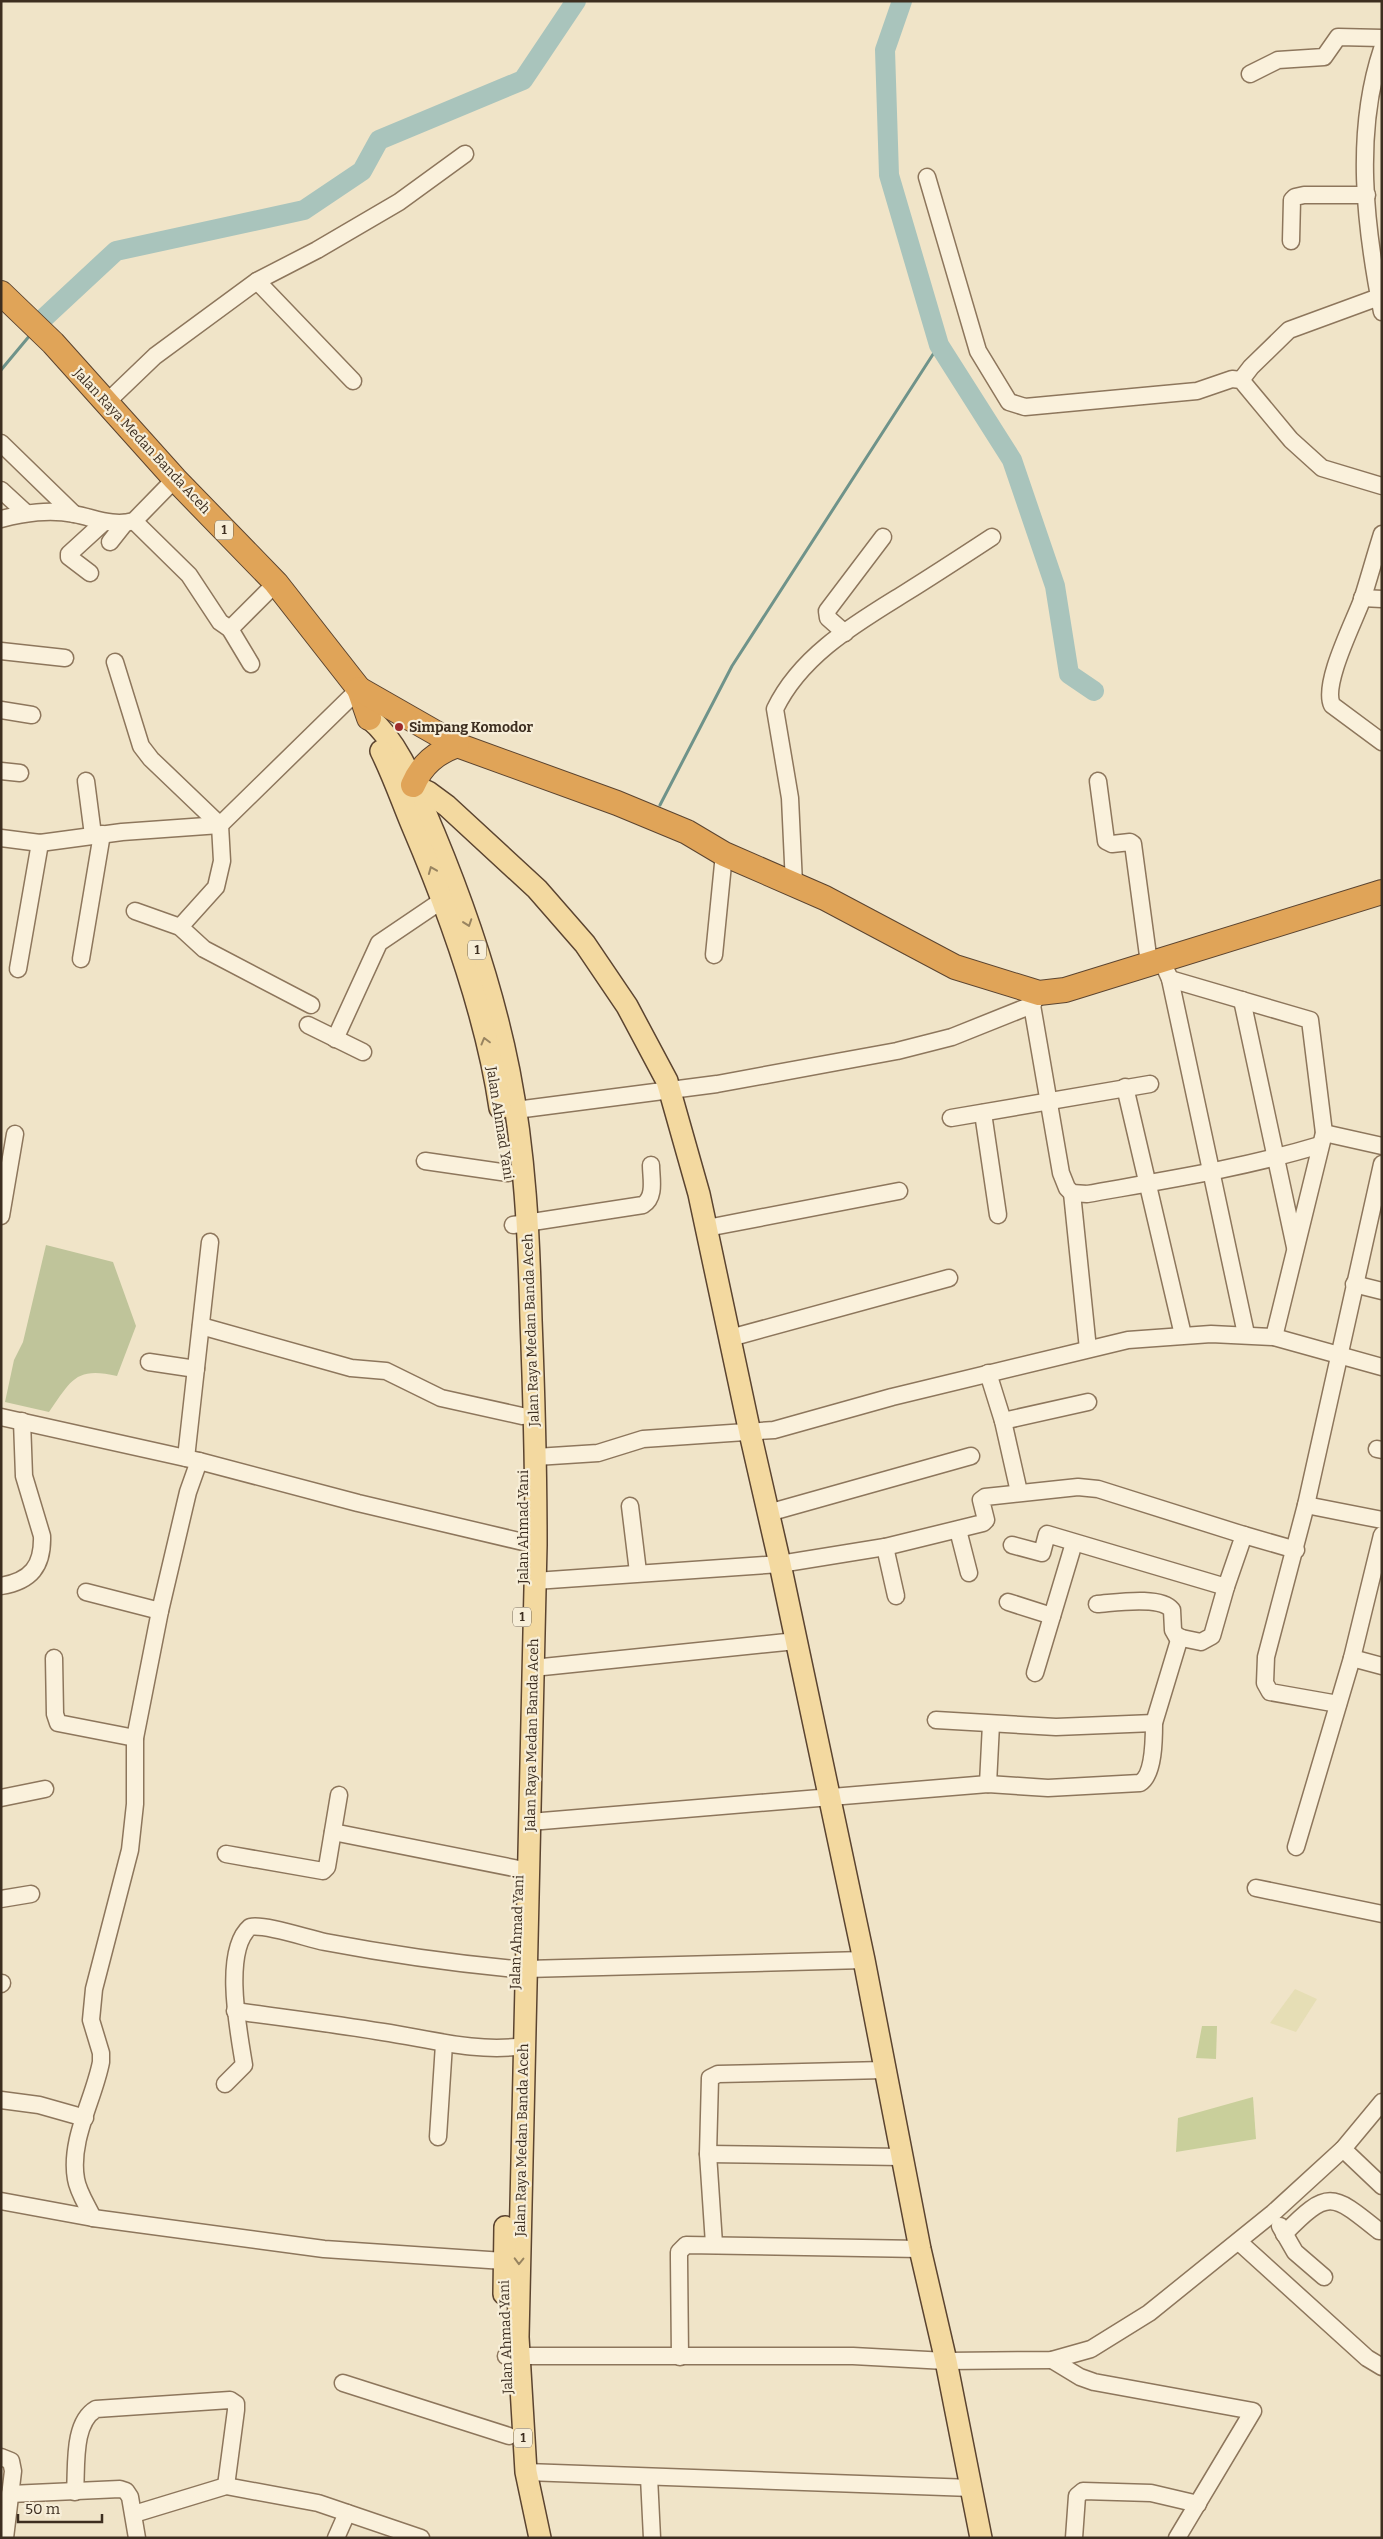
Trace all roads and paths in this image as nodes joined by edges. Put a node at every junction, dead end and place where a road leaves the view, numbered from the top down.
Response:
1 (1382, 38) edge
2 (1382, 49) edge
3 (1250, 74) dead end
4 (465, 154) dead end
5 (927, 177) dead end
6 (1366, 195) junction
7 (1291, 241) dead end
8 (1376, 247) edge
9 (257, 280) junction
10 (1, 293) edge
11 (1380, 305) edge
12 (1241, 380) junction
13 (353, 381) dead end
14 (106, 403) junction
15 (1, 443) edge
16 (175, 479) junction
17 (1382, 486) edge
18 (1, 490) edge
19 (26, 513) junction
20 (74, 514) junction
21 (1, 519) edge
22 (104, 522) junction
23 (130, 522) junction
24 (1382, 534) edge
25 (884, 537) dead end
26 (992, 537) dead end
27 (110, 542) dead end
28 (90, 573) dead end
29 (276, 583) junction
30 (1362, 598) junction
31 (1382, 599) edge
32 (230, 629) junction
33 (845, 633) junction
34 (1, 651) edge
35 (65, 658) dead end
36 (115, 662) dead end
37 (251, 664) dead end
38 (359, 689) junction
39 (1, 710) edge
40 (32, 715) dead end
41 (368, 718) junction
42 (1382, 742) edge
43 (457, 745) junction
44 (1, 770) edge
45 (20, 773) dead end
46 (86, 781) dead end
47 (1098, 781) dead end
48 (412, 785) junction
49 (220, 825) junction
50 (97, 835) junction
51 (1, 838) edge
52 (40, 842) junction
53 (724, 854) junction
54 (794, 884) junction
55 (1382, 892) edge
56 (444, 899) junction
57 (135, 911) dead end
58 (180, 928) junction
59 (714, 955) dead end
60 (81, 959) dead end
61 (1160, 967) junction
62 (18, 969) dead end
63 (1035, 999) junction
64 (1242, 1000) junction
65 (311, 1005) dead end
66 (308, 1026) dead end
67 (336, 1039) junction
68 (363, 1052) dead end
69 (1150, 1084) dead end
70 (1125, 1087) junction
71 (669, 1089) junction
72 (1050, 1101) junction
73 (516, 1110) junction
74 (982, 1113) junction
75 (951, 1118) dead end
76 (15, 1134) dead end
77 (1322, 1139) junction
78 (1382, 1146) edge
79 (1275, 1158) junction
80 (425, 1161) dead end
81 (1382, 1164) edge
82 (651, 1165) dead end
83 (1210, 1172) junction
84 (508, 1174) junction
85 (1147, 1184) junction
86 (899, 1191) dead end
87 (1072, 1193) junction
88 (998, 1215) dead end
89 (1, 1216) edge
90 (520, 1224) junction
91 (707, 1228) junction
92 (210, 1242) dead end
93 (1296, 1252) junction
94 (949, 1278) dead end
95 (1354, 1284) junction
96 (1382, 1291) edge
97 (201, 1326) junction
98 (1246, 1334) junction
99 (1183, 1335) junction
100 (1274, 1336) junction
101 (730, 1338) junction
102 (1088, 1349) junction
103 (1338, 1355) junction
104 (149, 1362) dead end
105 (1382, 1367) edge
106 (196, 1369) junction
107 (988, 1373) junction
108 (1088, 1402) dead end
109 (522, 1416) junction
110 (1, 1417) edge
111 (22, 1420) junction
112 (1003, 1422) junction
113 (750, 1433) junction
114 (971, 1456) dead end
115 (536, 1457) junction
116 (192, 1460) junction
117 (1019, 1492) junction
118 (1306, 1505) junction
119 (630, 1506) dead end
120 (768, 1513) junction
121 (1382, 1520) edge
122 (958, 1530) junction
123 (1244, 1535) junction
124 (1382, 1535) edge
125 (530, 1543) junction
126 (1074, 1543) junction
127 (1012, 1545) dead end
128 (885, 1547) junction
129 (1296, 1550) junction
130 (780, 1564) junction
131 (638, 1572) junction
132 (968, 1573) dead end
133 (536, 1581) junction
134 (1376, 1584) edge
135 (1, 1586) edge
136 (1226, 1587) junction
137 (86, 1592) dead end
138 (896, 1596) dead end
139 (1008, 1602) dead end
140 (1096, 1604) dead end
141 (160, 1611) junction
142 (1052, 1616) junction
143 (1180, 1638) junction
144 (796, 1641) junction
145 (54, 1658) dead end
146 (1352, 1658) junction
147 (1382, 1666) edge
148 (533, 1668) junction
149 (1035, 1673) dead end
150 (1338, 1704) junction
151 (936, 1720) dead end
152 (1154, 1723) junction
153 (991, 1724) junction
154 (135, 1738) junction
155 (988, 1784) junction
156 (45, 1789) dead end
157 (339, 1795) dead end
158 (828, 1796) junction
159 (1, 1798) edge
160 (530, 1822) junction
161 (333, 1832) junction
162 (1296, 1847) dead end
163 (226, 1854) dead end
164 (519, 1869) junction
165 (1256, 1888) dead end
166 (31, 1894) dead end
167 (1, 1899) edge
168 (1382, 1914) edge
169 (864, 1960) junction
170 (521, 1969) junction
171 (235, 2011) junction
172 (444, 2044) junction
173 (518, 2047) junction
174 (884, 2070) junction
175 (225, 2084) dead end
176 (1, 2100) edge
177 (1382, 2102) edge
178 (85, 2118) junction
179 (438, 2137) dead end
180 (1343, 2149) junction
181 (708, 2154) junction
182 (901, 2157) junction
183 (1382, 2186) edge
184 (1, 2201) edge
185 (1273, 2213) junction
186 (93, 2218) junction
187 (1379, 2231) dead end
188 (1284, 2234) junction
189 (1240, 2242) junction
190 (714, 2244) junction
191 (920, 2249) junction
192 (504, 2261) junction
193 (1324, 2277) dead end
194 (512, 2357) junction
195 (680, 2357) junction
196 (1052, 2360) junction
197 (946, 2361) junction
198 (1382, 2367) edge
199 (343, 2383) dead end
200 (509, 2436) junction
201 (1, 2457) edge
202 (526, 2472) junction
203 (649, 2477) junction
204 (226, 2486) junction
205 (972, 2488) junction
206 (75, 2492) junction
207 (10, 2494) junction
208 (1198, 2504) junction
209 (341, 2510) junction
210 (134, 2514) junction
211 (5, 2538) edge
212 (137, 2538) edge
213 (336, 2538) edge
214 (421, 2538) edge
215 (526, 2538) edge
216 (540, 2538) edge
217 (652, 2538) edge
218 (981, 2538) edge
219 (1074, 2538) edge
220 (1177, 2538) edge

1 - 3 street
2 - 6 street
4 - 9 street
5 - 12 street
6 - 7 street
6 - 8 street
8 - 11 street
9 - 13 street
9 - 14 street
10 - 14 highway, Jalan Raya Medan Banda Aceh / 1
11 - 12 street
12 - 17 street
14 - 16 highway, Jalan Raya Medan Banda Aceh / 1
15 - 20 street
16 - 23 street
16 - 29 highway, Jalan Raya Medan Banda Aceh / 1
18 - 19 street
19 - 20 street
19 - 21 street
20 - 22 street
22 - 23 street
22 - 28 street
23 - 27 street
23 - 32 street
24 - 30 street
25 - 33 street
26 - 33 street
29 - 32 street
29 - 38 highway, Jalan Raya Medan Banda Aceh / 1
30 - 31 street
30 - 42 street
32 - 37 street
33 - 54 street
34 - 35 street
36 - 49 street
38 - 41 highway, Jalan Raya Medan Banda Aceh / 1
38 - 43 highway
38 - 49 street
39 - 40 street
41 - 48 main road, Jalan Raya Medan Banda Aceh / 1
56 -> 41 main road, Jalan Ahmad Yani / 1
43 - 48 highway
43 - 53 highway
44 - 45 street
46 - 50 street
47 - 61 street
48 - 71 main road
48 -> 73 main road, Jalan Raya Medan Banda Aceh / 1
49 - 50 street
49 - 58 street
50 - 52 street
50 - 60 street
51 - 52 street
52 - 62 street
53 - 54 highway
53 - 59 street
54 - 63 highway
55 - 61 highway
56 - 67 street
84 -> 56 main road, Jalan Ahmad Yani / 1
57 - 58 street
58 - 65 street
61 - 63 highway
61 - 64 street
61 - 83 street
63 - 71 street
63 - 72 street
64 - 77 street
64 - 79 street
66 - 67 street
67 - 68 street
69 - 70 street
70 - 72 street
70 - 85 street
71 - 73 street
71 - 91 main road
72 - 74 street
72 - 87 street
73 - 90 main road, Jalan Raya Medan Banda Aceh / 1
74 - 75 street
74 - 88 street
76 - 89 street
77 - 78 street
77 - 79 street
77 - 93 street
79 - 83 street
79 - 93 street
80 - 84 street
81 - 95 street
82 - 90 street
83 - 85 street
83 - 98 street
84 - 90 main road, Jalan Ahmad Yani / 1
85 - 87 street
85 - 99 street
86 - 91 street
87 - 102 street
90 - 109 main road, Jalan Ahmad Yani / 1
90 - 115 main road, Jalan Raya Medan Banda Aceh / 1
91 - 101 main road
92 - 97 street
93 - 100 street
94 - 101 street
95 - 96 street
95 - 103 street
97 - 106 street
97 - 109 street
98 - 99 street
98 - 100 street
99 - 102 street
100 - 103 street
101 - 113 main road
102 - 107 street
103 - 105 street
103 - 118 street
104 - 106 street
106 - 116 street
107 - 112 street
107 - 113 street
108 - 112 street
109 - 125 main road, Jalan Ahmad Yani / 1
110 - 111 street
111 - 116 street
111 - 135 street
112 - 117 street
113 - 115 street
113 - 120 main road
114 - 120 street
115 - 125 main road, Jalan Raya Medan Banda Aceh / 1
116 - 125 street
116 - 141 street
117 - 122 street
117 - 123 street
118 - 121 street
118 - 129 street
119 - 131 street
120 - 130 main road
122 - 128 street
122 - 132 street
123 - 129 street
123 - 136 street
124 - 134 street
125 - 133 main road, Jalan Raya Medan Banda Aceh / 1
125 - 164 main road, Jalan Ahmad Yani / 1
126 - 127 street
126 - 136 street
126 - 142 street
128 - 130 street
128 - 138 street
129 - 150 street
130 - 131 street
130 - 144 main road
131 - 133 street
133 - 148 main road, Jalan Raya Medan Banda Aceh / 1
134 - 146 street
136 - 143 street
137 - 141 street
139 - 142 street
140 - 143 street
141 - 154 street
142 - 149 street
143 - 152 street
144 - 148 street
144 - 158 main road
145 - 154 street
146 - 147 street
146 - 150 street
148 - 160 main road, Jalan Raya Medan Banda Aceh / 1
150 - 162 street
151 - 153 street
152 - 153 street
152 - 155 street
153 - 155 street
154 - 178 street
155 - 158 street
156 - 159 street
157 - 161 street
158 - 160 street
158 - 169 main road
160 - 170 main road, Jalan Raya Medan Banda Aceh / 1
161 - 163 street
161 - 164 street
164 - 170 main road, Jalan Ahmad Yani / 1
165 - 168 street
166 - 167 street
169 - 170 street
169 - 174 main road
170 - 171 street
170 - 173 main road, Jalan Ahmad Yani / 1
171 - 172 street
171 - 175 street
172 - 173 street
172 - 179 street
173 - 192 main road, Jalan Ahmad Yani / 1
173 -> 194 main road, Jalan Raya Medan Banda Aceh / 1
174 - 181 street
174 - 182 main road
176 - 178 street
177 - 180 street
178 - 186 street
180 - 183 street
180 - 185 street
181 - 182 street
181 - 190 street
182 - 191 main road
184 - 186 street
185 - 188 street
185 - 189 street
186 - 192 street
187 - 188 street
188 - 193 street
189 - 196 street
189 - 198 street
190 - 191 street
190 - 195 street
191 - 197 main road
192 - 194 main road, Jalan Ahmad Yani / 1
194 - 195 street
194 - 200 main road, Jalan Ahmad Yani / 1
194 - 202 main road, Jalan Raya Medan Banda Aceh / 1
195 - 197 street
196 - 197 street
196 - 208 street
197 - 205 main road
199 - 200 street
200 - 215 main road, Jalan Ahmad Yani / 1
201 - 207 street
202 - 203 street
202 - 216 main road, Jalan Raya Medan Banda Aceh / 1
203 - 205 street
203 - 217 street
204 - 206 street
204 - 209 street
204 - 210 street
205 - 218 main road
206 - 207 street
206 - 210 street
207 - 211 street
208 - 219 street
208 - 220 street
209 - 213 street
209 - 214 street
210 - 212 street

